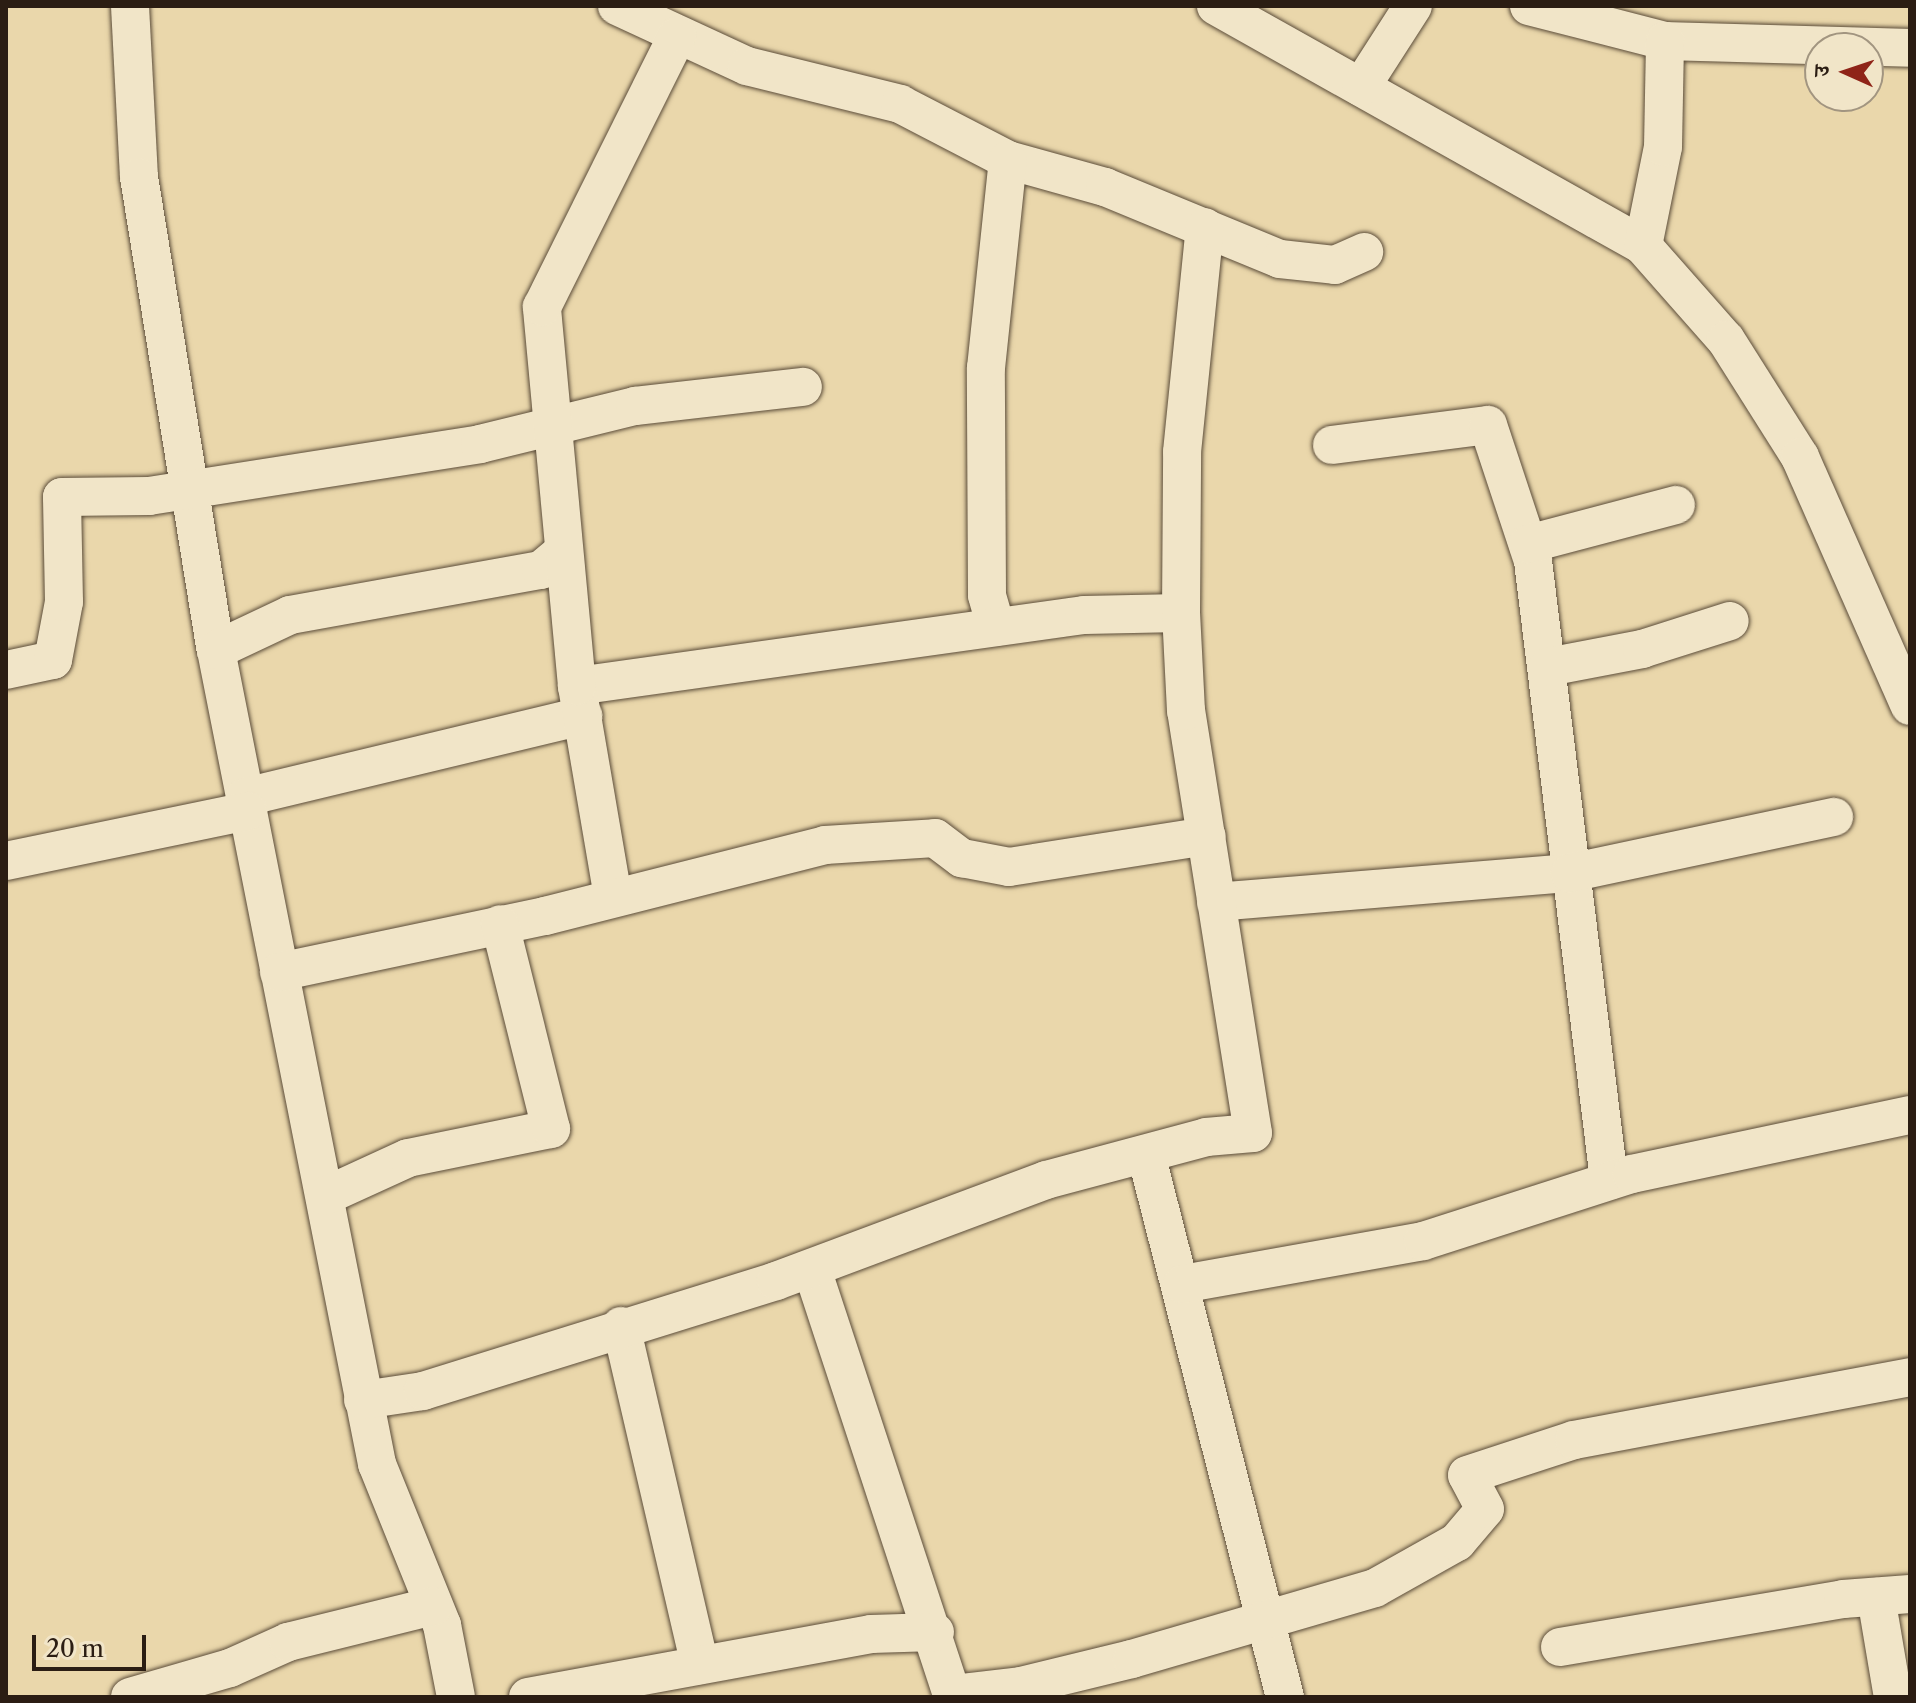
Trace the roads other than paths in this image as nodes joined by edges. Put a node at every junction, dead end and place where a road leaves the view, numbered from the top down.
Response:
1 (130, 6) edge
2 (617, 6) edge
3 (1216, 6) edge
4 (1413, 6) edge
5 (1529, 6) edge
6 (677, 36) junction
7 (1665, 41) junction
8 (1910, 48) edge
9 (1361, 87) junction
10 (1008, 160) junction
11 (1205, 227) junction
12 (1643, 246) junction
13 (1364, 252) dead end
14 (803, 387) dead end
15 (551, 427) junction
16 (1332, 445) dead end
17 (188, 489) junction
18 (1676, 505) dead end
19 (1528, 544) junction
20 (564, 551) junction
21 (1181, 613) junction
22 (1730, 621) dead end
23 (996, 627) junction
24 (216, 650) junction
25 (1548, 667) junction
26 (6, 670) edge
27 (580, 701) junction
28 (1910, 706) edge
29 (246, 804) junction
30 (1834, 817) dead end
31 (1207, 836) junction
32 (6, 861) edge
33 (1570, 873) junction
34 (613, 897) junction
35 (1216, 902) junction
36 (500, 924) junction
37 (279, 972) junction
38 (1910, 1115) edge
39 (1147, 1158) junction
40 (1609, 1180) junction
41 (325, 1196) junction
42 (812, 1269) junction
43 (1182, 1284) junction
44 (621, 1326) junction
45 (1910, 1377) edge
46 (363, 1400) junction
47 (1893, 1596) edge
48 (433, 1606) junction
49 (1261, 1622) junction
50 (935, 1632) junction
51 (1560, 1647) dead end
52 (700, 1665) junction
53 (952, 1696) edge
54 (130, 1697) edge
55 (456, 1697) edge
56 (528, 1697) edge
57 (1285, 1697) edge
58 (1893, 1697) edge

1 - 17 street
2 - 6 street
3 - 9 street
4 - 9 street
5 - 7 street
6 - 10 street
6 - 15 street
7 - 8 street
7 - 12 street
9 - 12 street
10 - 11 street
10 - 23 street
11 - 13 street
11 - 21 street
12 - 28 street
14 - 15 street
15 - 17 street
15 - 20 street
16 - 19 street
17 - 24 street
17 - 26 street
18 - 19 street
19 - 25 street
20 - 24 street
20 - 27 street
21 - 23 street
21 - 31 street
22 - 25 street
23 - 27 street
24 - 29 street
25 - 33 street
27 - 29 street
27 - 34 street
29 - 32 street
29 - 37 street
30 - 33 street
31 - 34 street
31 - 35 street
33 - 35 street
33 - 40 street
34 - 36 street
35 - 39 street
36 - 37 street
36 - 41 street
37 - 41 street
38 - 40 street
39 - 42 street
39 - 43 street
40 - 43 street
41 - 46 street
42 - 44 street
42 - 50 street
43 - 49 street
44 - 46 street
44 - 52 street
45 - 49 street
46 - 48 street
47 - 51 street
47 - 58 street
48 - 54 street
48 - 55 street
49 - 53 street
49 - 57 street
50 - 52 street
50 - 53 street
52 - 56 street

